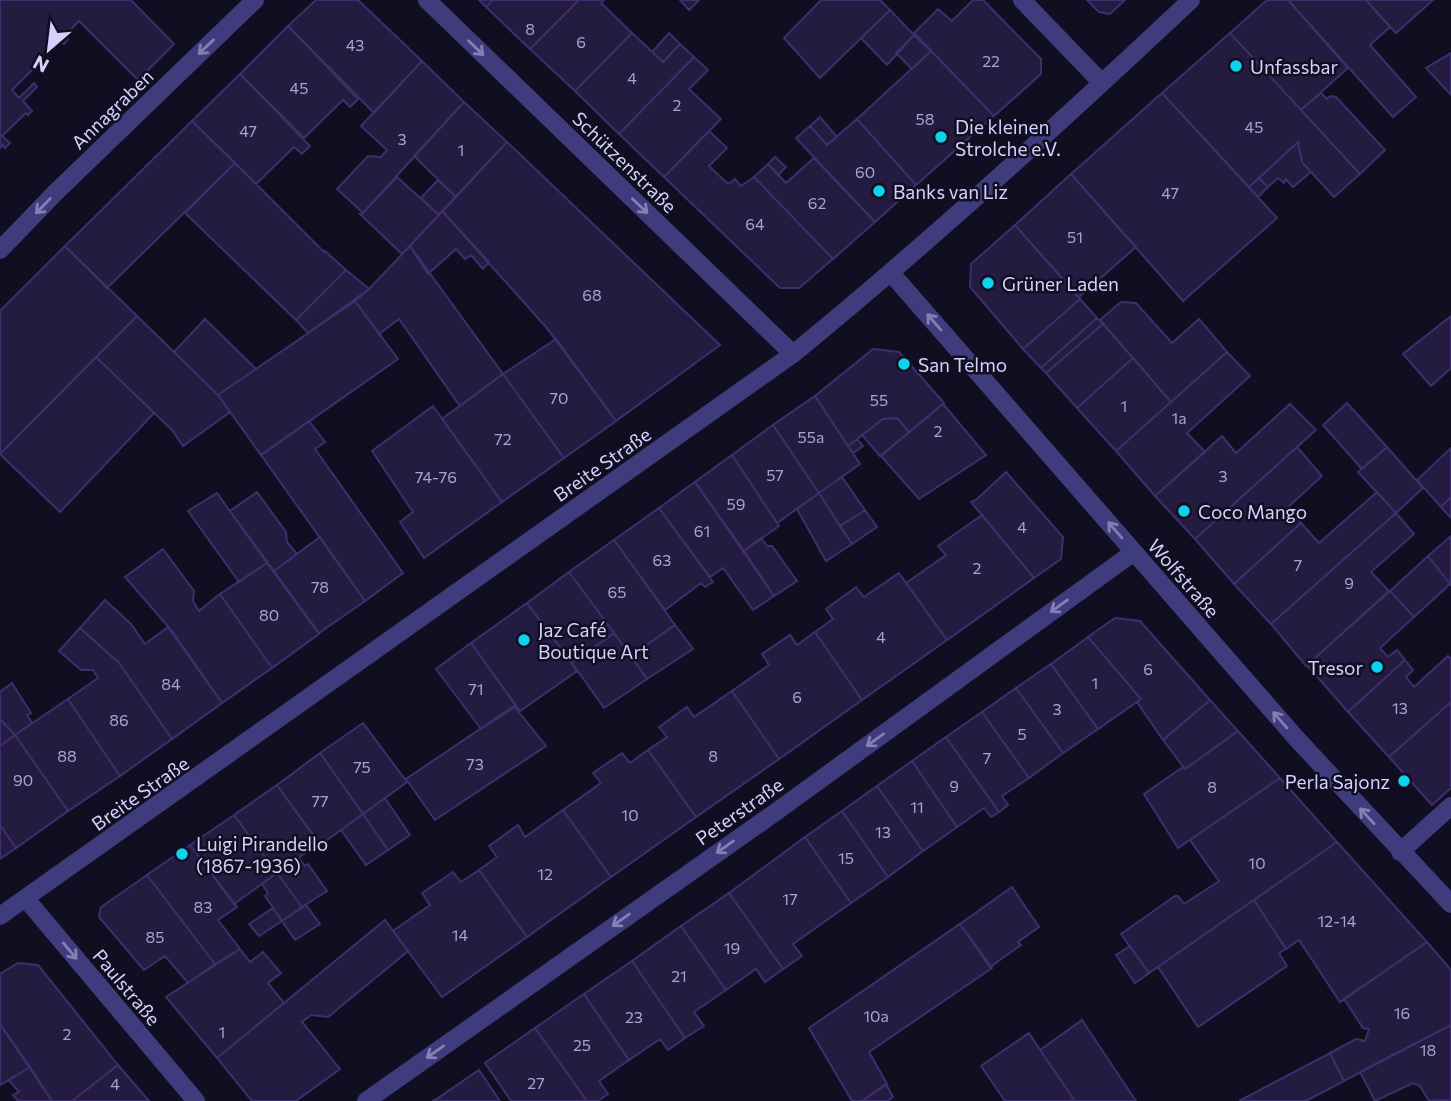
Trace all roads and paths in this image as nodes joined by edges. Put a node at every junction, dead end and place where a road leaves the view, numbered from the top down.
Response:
1 (255, 0) edge
2 (427, 0) edge
3 (1022, 0) edge
4 (1191, 0) edge
5 (1102, 83) junction
6 (0, 250) edge
7 (891, 273) junction
8 (793, 354) junction
9 (1134, 552) junction
10 (1451, 806) edge
11 (1401, 852) junction
12 (26, 899) junction
13 (1451, 904) edge
14 (0, 916) edge
15 (197, 1101) edge
16 (366, 1101) edge

1 -> 6 street, Annagraben
2 -> 8 street, Schützenstraße
3 - 5 street
4 - 5 street, Breite Straße
5 - 7 street, Breite Straße
7 - 8 street, Breite Straße
9 -> 7 street, Wolfstraße
8 - 12 street, Breite Straße
11 -> 9 street, Wolfstraße
9 -> 16 street, Peterstraße
10 - 11 street
11 - 13 street, Wolfstraße
12 - 14 street, Breite Straße
12 -> 15 street, Paulstraße

